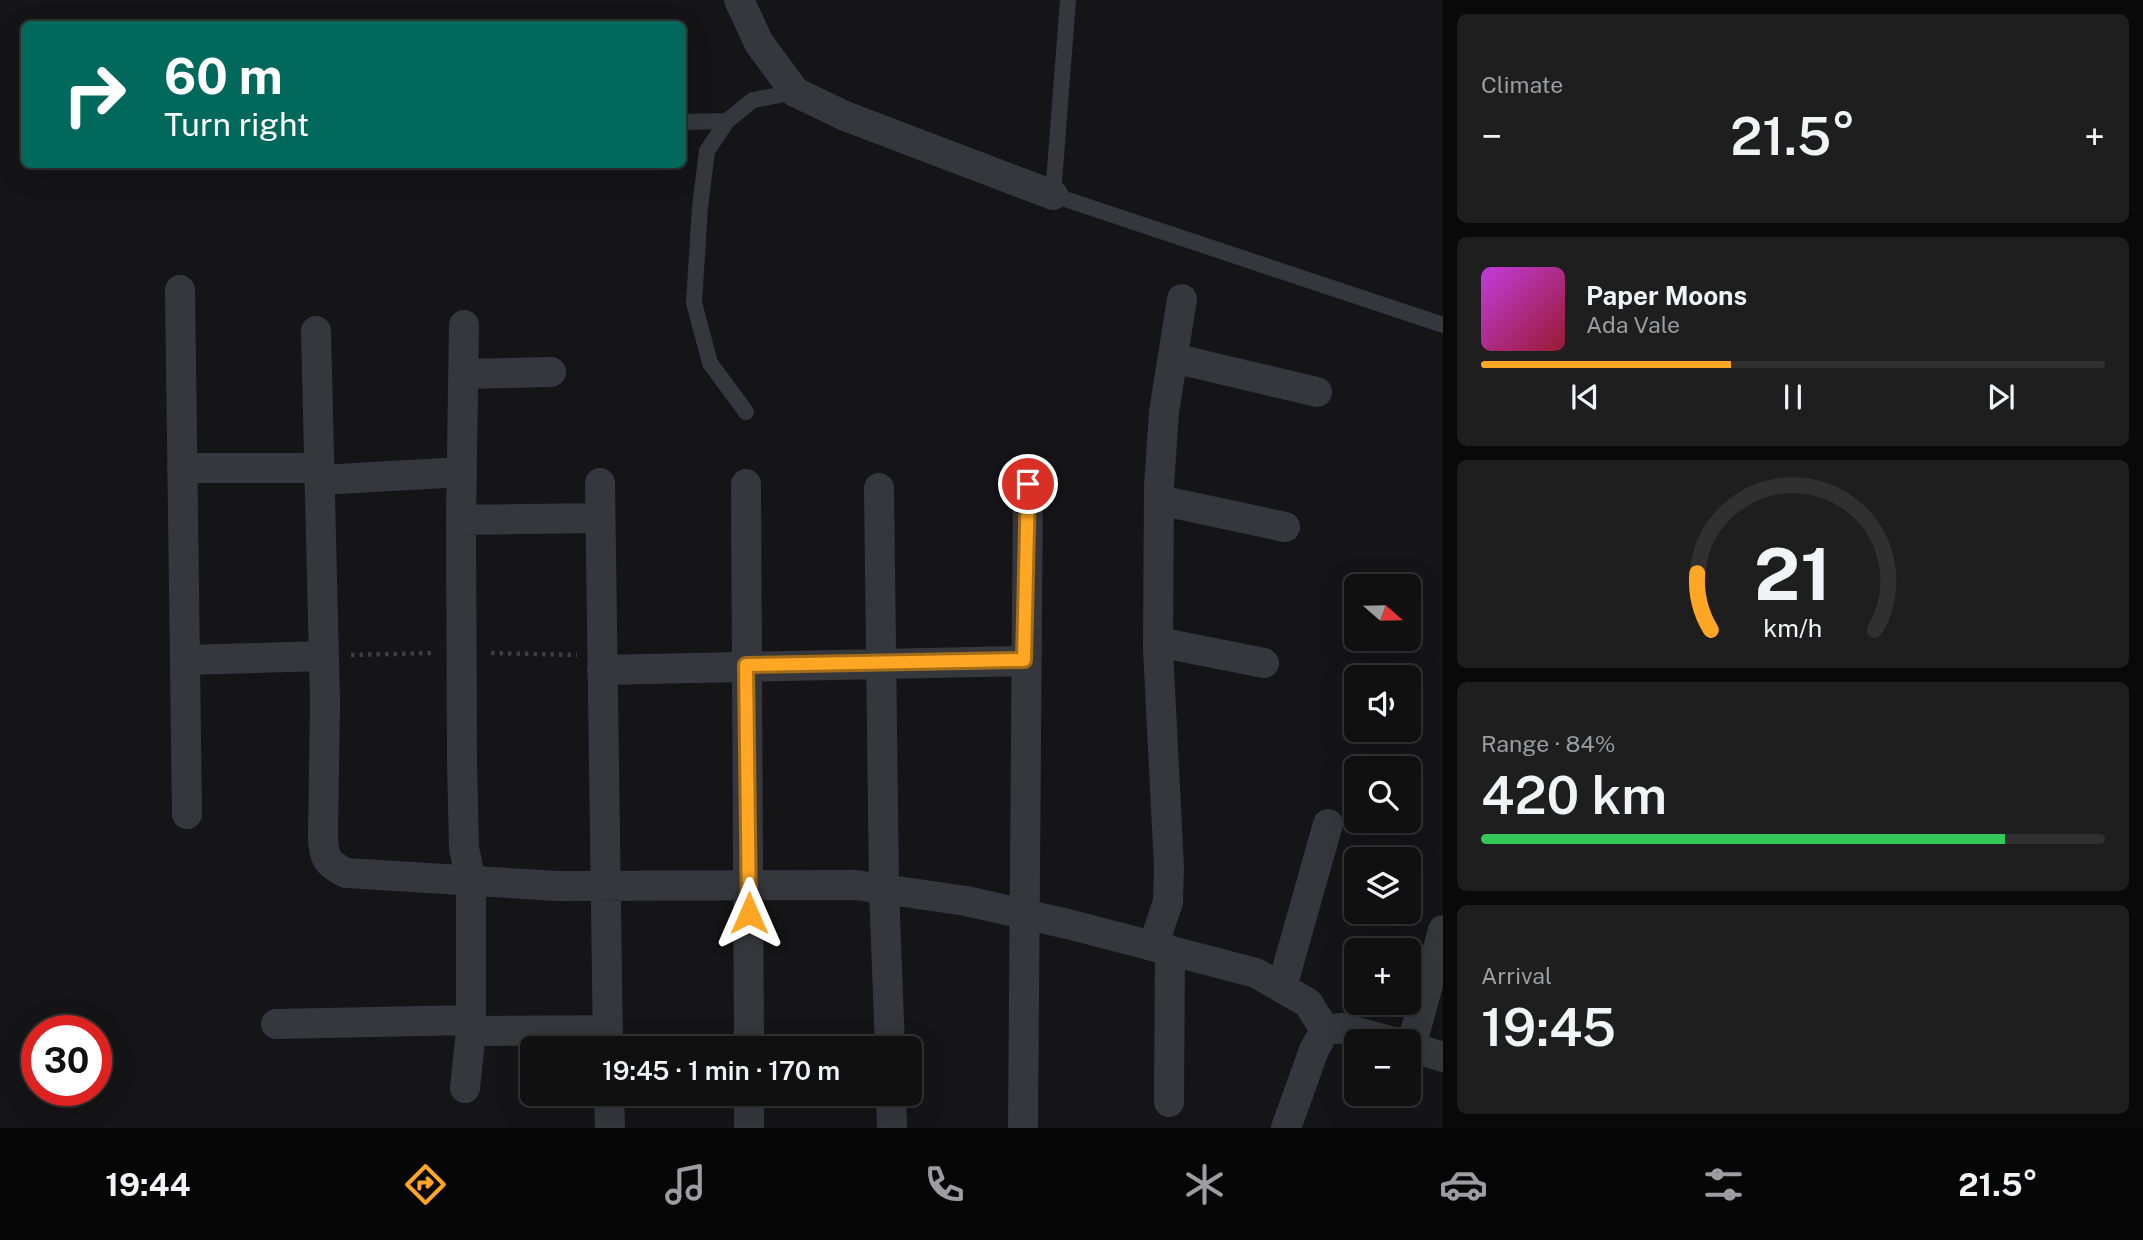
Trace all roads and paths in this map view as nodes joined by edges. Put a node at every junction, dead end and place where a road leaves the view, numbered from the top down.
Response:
1 (739, 0) edge
2 (1068, 0) edge
3 (795, 92) junction
4 (727, 121) junction
5 (686, 122) edge
6 (1053, 195) junction
7 (180, 290) dead end
8 (1182, 299) dead end
9 (464, 325) dead end
10 (1443, 325) edge
11 (316, 331) dead end
12 (1173, 358) junction
13 (551, 372) dead end
14 (464, 373) junction
15 (1317, 392) dead end
16 (746, 412) dead end
17 (182, 468) junction
18 (462, 472) junction
19 (319, 474) junction
20 (600, 483) dead end
21 (746, 484) dead end
22 (1028, 484) dead end
23 (879, 488) dead end
24 (1159, 500) junction
25 (600, 517) junction
26 (461, 520) junction
27 (1285, 527) dead end
28 (1158, 642) junction
29 (322, 656) junction
30 (185, 660) junction
31 (1024, 660) junction
32 (1264, 663) dead end
33 (746, 665) junction
34 (882, 665) junction
35 (602, 670) junction
36 (187, 814) dead end
37 (1328, 824) dead end
38 (471, 881) junction
39 (749, 885) junction
40 (605, 886) junction
41 (884, 889) junction
42 (1024, 914) junction
43 (1443, 930) edge
44 (1162, 948) junction
45 (1282, 987) junction
46 (276, 1024) dead end
47 (471, 1026) junction
48 (1346, 1029) edge
49 (1409, 1029) edge
50 (1325, 1030) junction
51 (576, 1036) edge
52 (608, 1036) edge
53 (749, 1036) edge
54 (890, 1036) edge
55 (1421, 1050) edge
56 (1443, 1057) edge
57 (465, 1088) dead end
58 (1169, 1102) dead end
59 (609, 1106) edge
60 (749, 1106) edge
61 (891, 1106) edge
62 (610, 1128) edge
63 (749, 1128) edge
64 (892, 1128) edge
65 (1023, 1128) edge
66 (1286, 1128) edge

1 - 3 street
2 - 6 lane
3 - 4 lane
3 - 6 street
4 - 5 lane
4 - 16 lane
6 - 10 lane
7 - 17 street
8 - 12 street
9 - 14 street
11 - 19 street
12 - 15 street
12 - 24 street
13 - 14 street
14 - 18 street
17 - 19 street
17 - 30 street
18 - 19 street
18 - 26 street
19 - 29 street
20 - 25 street
21 - 33 street
22 - 31 street
23 - 34 street
24 - 27 street
24 - 28 street
25 - 26 street
25 - 35 street
26 - 38 street
28 - 32 street
28 - 44 street
29 - 30 street
29 - 38 street
30 - 36 street
31 - 34 street
31 - 42 street
33 - 34 street
33 - 35 street
33 - 39 street
34 - 41 street
35 - 40 street
37 - 45 street
38 - 40 street
38 - 47 street
39 - 40 street
39 - 41 street
39 - 53 street
40 - 52 street
41 - 42 street
41 - 54 street
42 - 44 street
42 - 65 street
43 - 49 street
44 - 45 street
44 - 58 street
45 - 50 street
46 - 47 street
47 - 51 street
47 - 57 street
48 - 50 street
50 - 66 street
55 - 56 street
59 - 62 street
60 - 63 street
61 - 64 street

